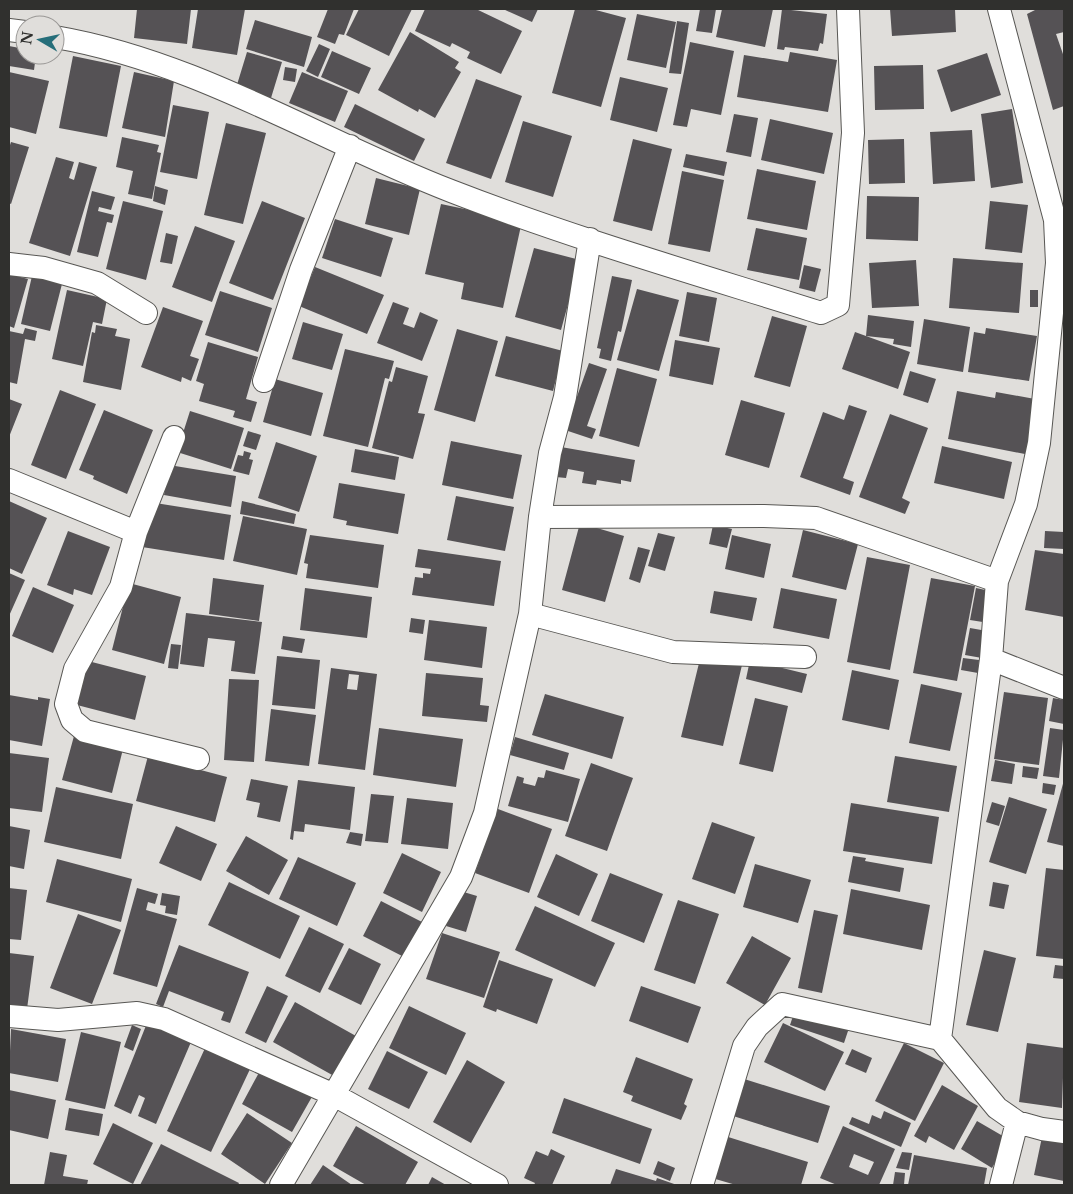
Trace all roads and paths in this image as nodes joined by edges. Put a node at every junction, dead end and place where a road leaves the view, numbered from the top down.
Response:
1 (848, 9) edge
2 (999, 9) edge
3 (65, 39) edge
4 (350, 146) junction
5 (590, 239) junction
6 (9, 264) edge
7 (146, 312) dead end
8 (264, 381) dead end
9 (174, 437) dead end
10 (9, 480) edge
11 (540, 518) junction
12 (136, 532) junction
13 (997, 580) junction
14 (530, 614) junction
15 (805, 657) dead end
16 (991, 659) junction
17 (1064, 688) edge
18 (198, 759) dead end
19 (9, 1016) edge
20 (940, 1038) junction
21 (334, 1095) junction
22 (1017, 1122) junction
23 (1064, 1132) edge
24 (281, 1185) edge
25 (497, 1185) edge
26 (702, 1185) edge
27 (1001, 1185) edge

1 - 5 street
2 - 13 street
3 - 4 street
4 - 5 street
4 - 8 street
5 - 11 street
6 - 7 street
9 - 12 street
10 - 12 street
11 - 13 street
11 - 14 street
12 - 18 street
13 - 16 street
14 - 15 street
14 - 21 street
16 - 17 street
16 - 20 street
19 - 21 street
20 - 22 street
20 - 26 street
21 - 24 street
21 - 25 street
22 - 23 street
22 - 27 street

